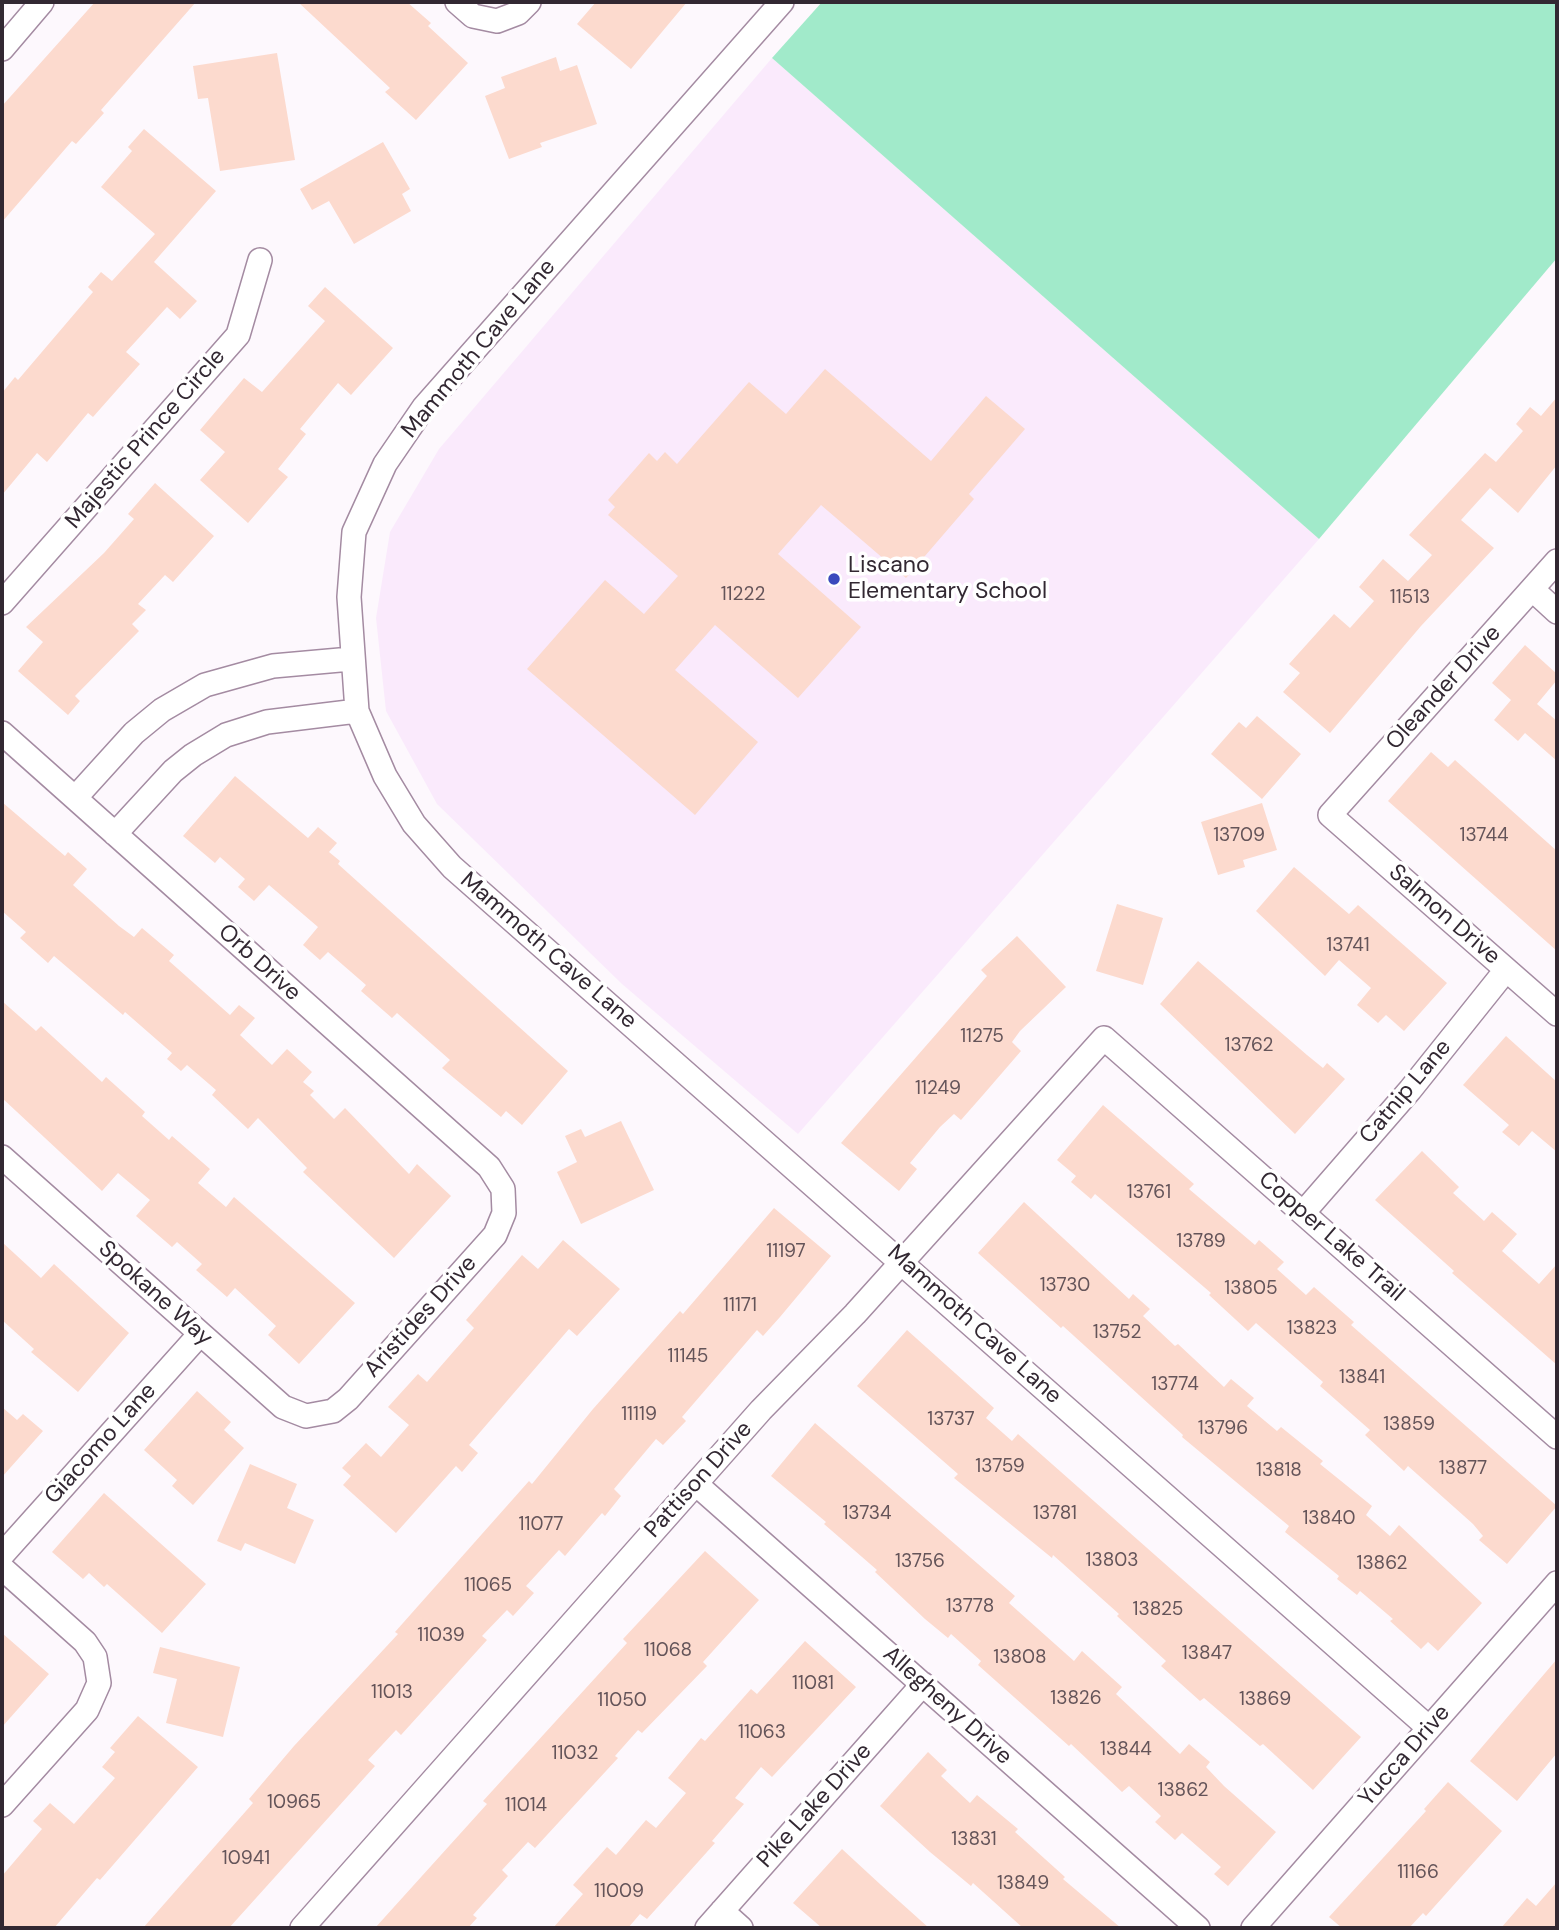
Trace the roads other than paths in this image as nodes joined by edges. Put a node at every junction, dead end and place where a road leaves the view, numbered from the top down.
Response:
1 (42, 2) edge
2 (457, 2) edge
3 (529, 2) edge
4 (782, 2) edge
5 (2, 49) edge
6 (260, 260) dead end
7 (1557, 561) edge
8 (1533, 590) junction
9 (2, 603) edge
10 (1557, 612) edge
11 (351, 659) junction
12 (357, 711) junction
13 (2, 733) edge
14 (75, 798) junction
15 (1330, 815) joint
16 (115, 834) junction
17 (1506, 970) junction
18 (1557, 1014) edge
19 (1104, 1038) joint
20 (2, 1157) edge
21 (505, 1200) joint
22 (1303, 1213) junction
23 (902, 1262) junction
24 (200, 1334) junction
25 (316, 1416) joint
26 (1557, 1437) edge
27 (696, 1484) junction
28 (2, 1555) edge
29 (2, 1568) edge
30 (1557, 1583) edge
31 (923, 1684) junction
32 (1429, 1728) junction
33 (2, 1805) edge
34 (714, 1920) edge
35 (302, 1928) edge
36 (741, 1928) edge
37 (1198, 1928) edge
38 (1253, 1928) edge

1 - 5 street
2 - 3 street
4 - 11 street, Mammoth Cave Lane
6 - 9 street, Majestic Prince Circle
7 - 8 street, Oleander Drive
8 - 10 street
8 - 15 street, Oleander Drive
11 - 12 street, Mammoth Cave Lane
11 - 14 street
12 - 16 street
12 - 23 street, Mammoth Cave Lane
13 - 14 street, Orb Drive
14 - 16 street, Orb Drive
15 - 17 street, Salmon Drive
16 - 21 street, Orb Drive
17 - 18 street, Salmon Drive
17 - 22 street, Catnip Lane
19 - 22 street, Copper Lake Trail
19 - 23 street, Pattison Drive
20 - 24 street, Spokane Way
21 - 25 street, Aristides Drive
22 - 26 street, Copper Lake Trail
23 - 27 street, Pattison Drive
23 - 32 street, Mammoth Cave Lane
24 - 25 street, Spokane Way
24 - 28 street, Giacomo Lane
27 - 31 street, Allegheny Drive
27 - 35 street, Pattison Drive
29 - 33 street
30 - 32 street, Yucca Drive
31 - 34 street, Pike Lake Drive
31 - 37 street, Allegheny Drive
32 - 38 street, Yucca Drive
34 - 36 street

